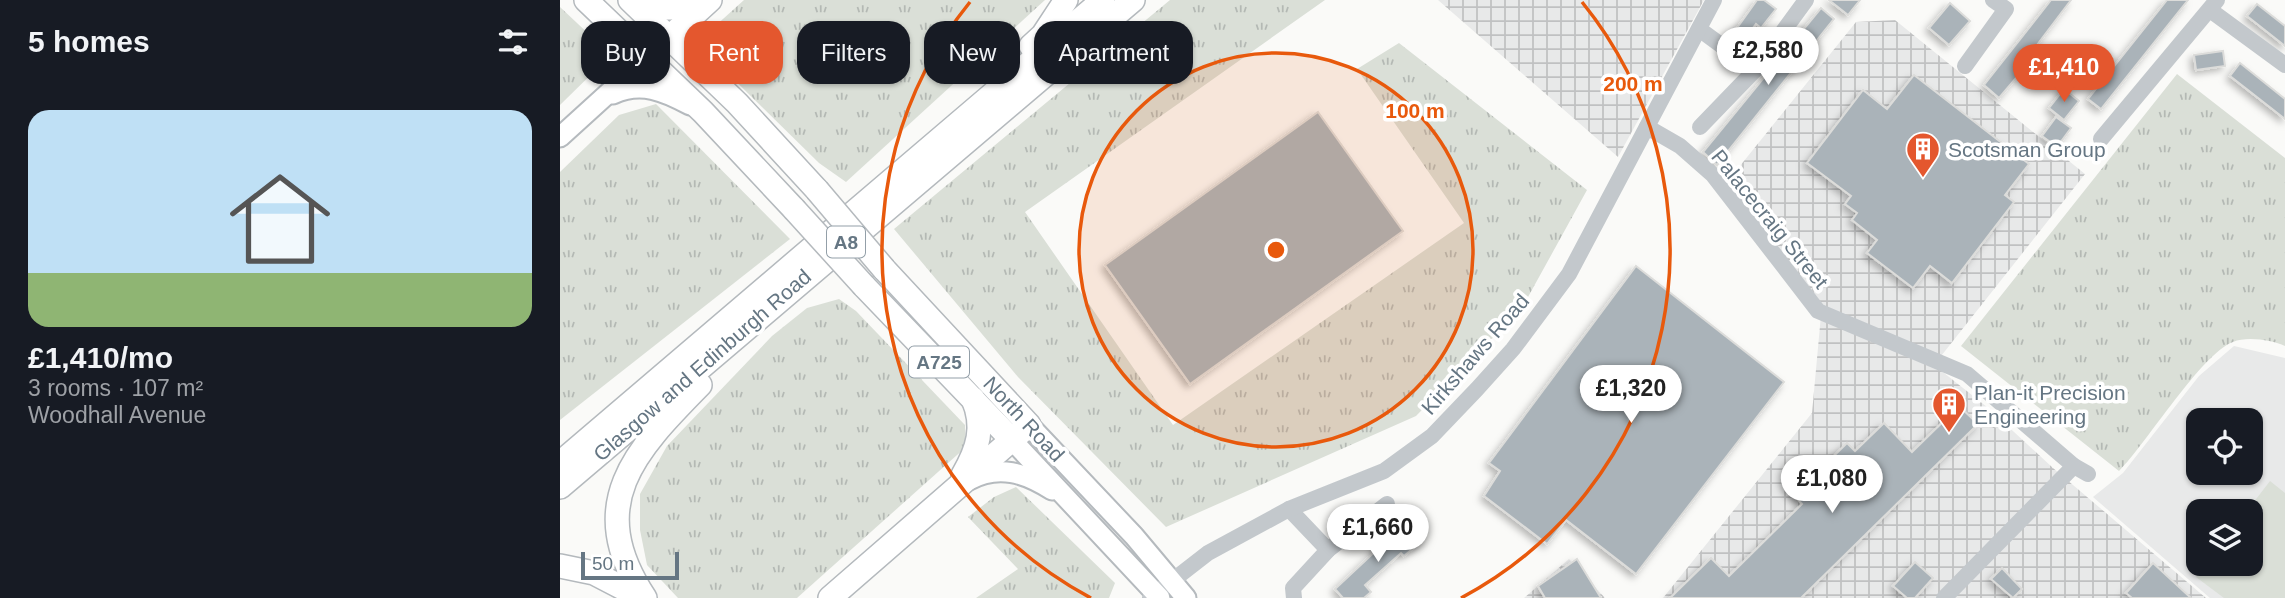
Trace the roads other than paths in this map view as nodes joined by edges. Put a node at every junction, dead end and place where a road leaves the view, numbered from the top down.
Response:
1 (586, 0) edge
2 (630, 0) edge
3 (645, 0) edge
4 (1066, 0) edge
5 (1103, 0) edge
6 (1133, 0) edge
7 (1714, 0) edge
8 (1806, 0) edge
9 (709, 1) edge
10 (2004, 3) edge
11 (2213, 5) edge
12 (608, 21) edge
13 (1699, 29) junction
14 (671, 36) junction
15 (2285, 65) edge
16 (1965, 66) dead end
17 (1755, 70) junction
18 (670, 80) edge
19 (620, 84) edge
20 (606, 97) junction
21 (703, 112) junction
22 (1647, 127) junction
23 (1700, 127) dead end
24 (560, 137) edge
25 (2101, 139) dead end
26 (920, 153) junction
27 (816, 268) junction
28 (972, 396) junction
29 (1021, 432) junction
30 (560, 463) edge
31 (560, 487) edge
32 (954, 489) junction
33 (1387, 504) dead end
34 (1076, 505) junction
35 (1289, 509) junction
36 (1328, 550) junction
37 (560, 566) edge
38 (1172, 580) junction
39 (1155, 597) edge
40 (643, 598) edge
41 (830, 598) edge
42 (1186, 598) edge
43 (1294, 598) edge
44 (1944, 598) edge

1 - 12 highway, A725
2 - 14 highway, A725
3 - 9 highway
4 - 26 highway, A8
5 - 26 highway, Glasgow and Edinburgh Road / A8
6 - 27 highway, Glasgow and Edinburgh Road / A8
7 - 13 street, Kirkshaws Road
8 - 17 street
9 - 14 highway
10 - 16 street
11 - 15 street
11 - 25 street
13 - 17 street
13 - 22 street, Kirkshaws Road
14 - 29 highway, North Road / A725, bridge
17 - 23 street
18 - 21 highway, North Road / A725
19 - 20 main road
20 - 21 main road
20 - 24 main road
21 - 28 highway, North Road / A725, bridge
22 - 35 street, Kirkshaws Road
22 - 44 street, Palacecraig Street
26 - 30 highway, Glasgow and Edinburgh Road / A8
27 - 31 highway, Glasgow and Edinburgh Road / A8
27 - 40 highway, A8
28 - 29 highway, North Road / A725
28 - 32 highway
29 - 32 highway
29 - 34 main road, North Road / A725
29 - 38 main road, North Road / A725
32 - 34 main road, A725
32 - 41 highway
33 - 36 street
34 - 39 main road, North Road / A725
35 - 36 street
35 - 38 street, Kirkshaws Road
36 - 43 street
37 - 40 highway, A8
38 - 39 street, Kirkshaws Road
38 - 42 main road, A725

